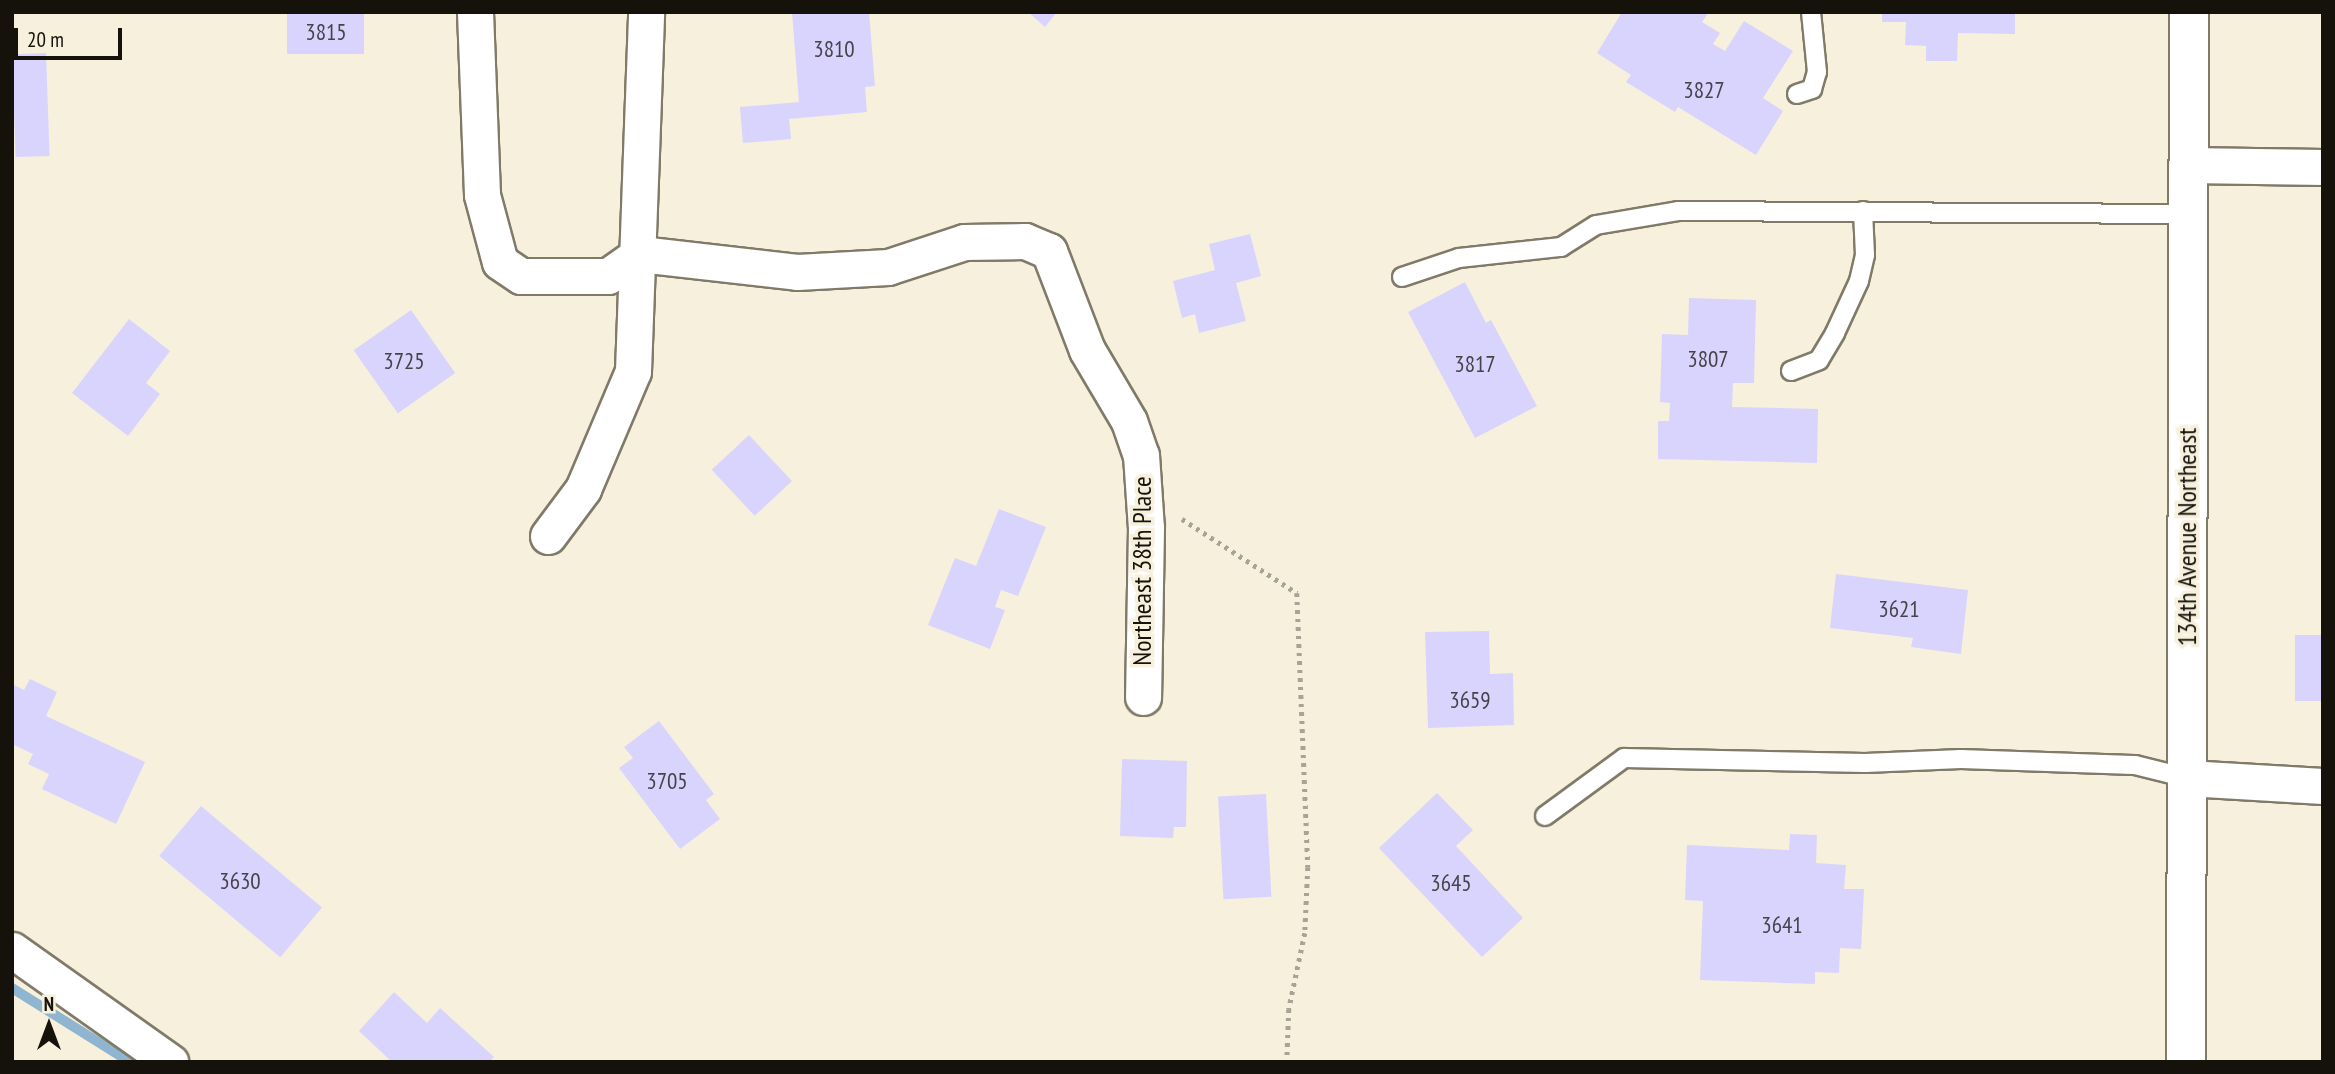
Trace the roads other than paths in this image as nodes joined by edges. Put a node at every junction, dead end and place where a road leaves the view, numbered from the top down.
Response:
1 (475, 12) edge
2 (646, 12) edge
3 (1811, 12) edge
4 (2189, 12) edge
5 (1797, 94) dead end
6 (2188, 165) junction
7 (2323, 167) edge
8 (1863, 211) junction
9 (2187, 214) junction
10 (640, 254) junction
11 (1402, 277) dead end
12 (1791, 371) dead end
13 (548, 536) dead end
14 (1143, 697) dead end
15 (2187, 778) junction
16 (2323, 786) edge
17 (1545, 816) dead end
18 (12, 950) edge
19 (170, 1062) edge
20 (2186, 1062) edge

1 - 10 street
2 - 10 street
3 - 5 lane
4 - 6 street, 134th Avenue Northeast
6 - 7 street
6 - 9 street, 134th Avenue Northeast
8 - 9 lane
8 - 11 lane
8 - 12 lane
9 - 15 street, 134th Avenue Northeast
10 - 13 street
10 - 14 street, Northeast 38th Place
15 - 16 street
15 - 17 lane
15 - 20 street, 134th Avenue Northeast
18 - 19 street

